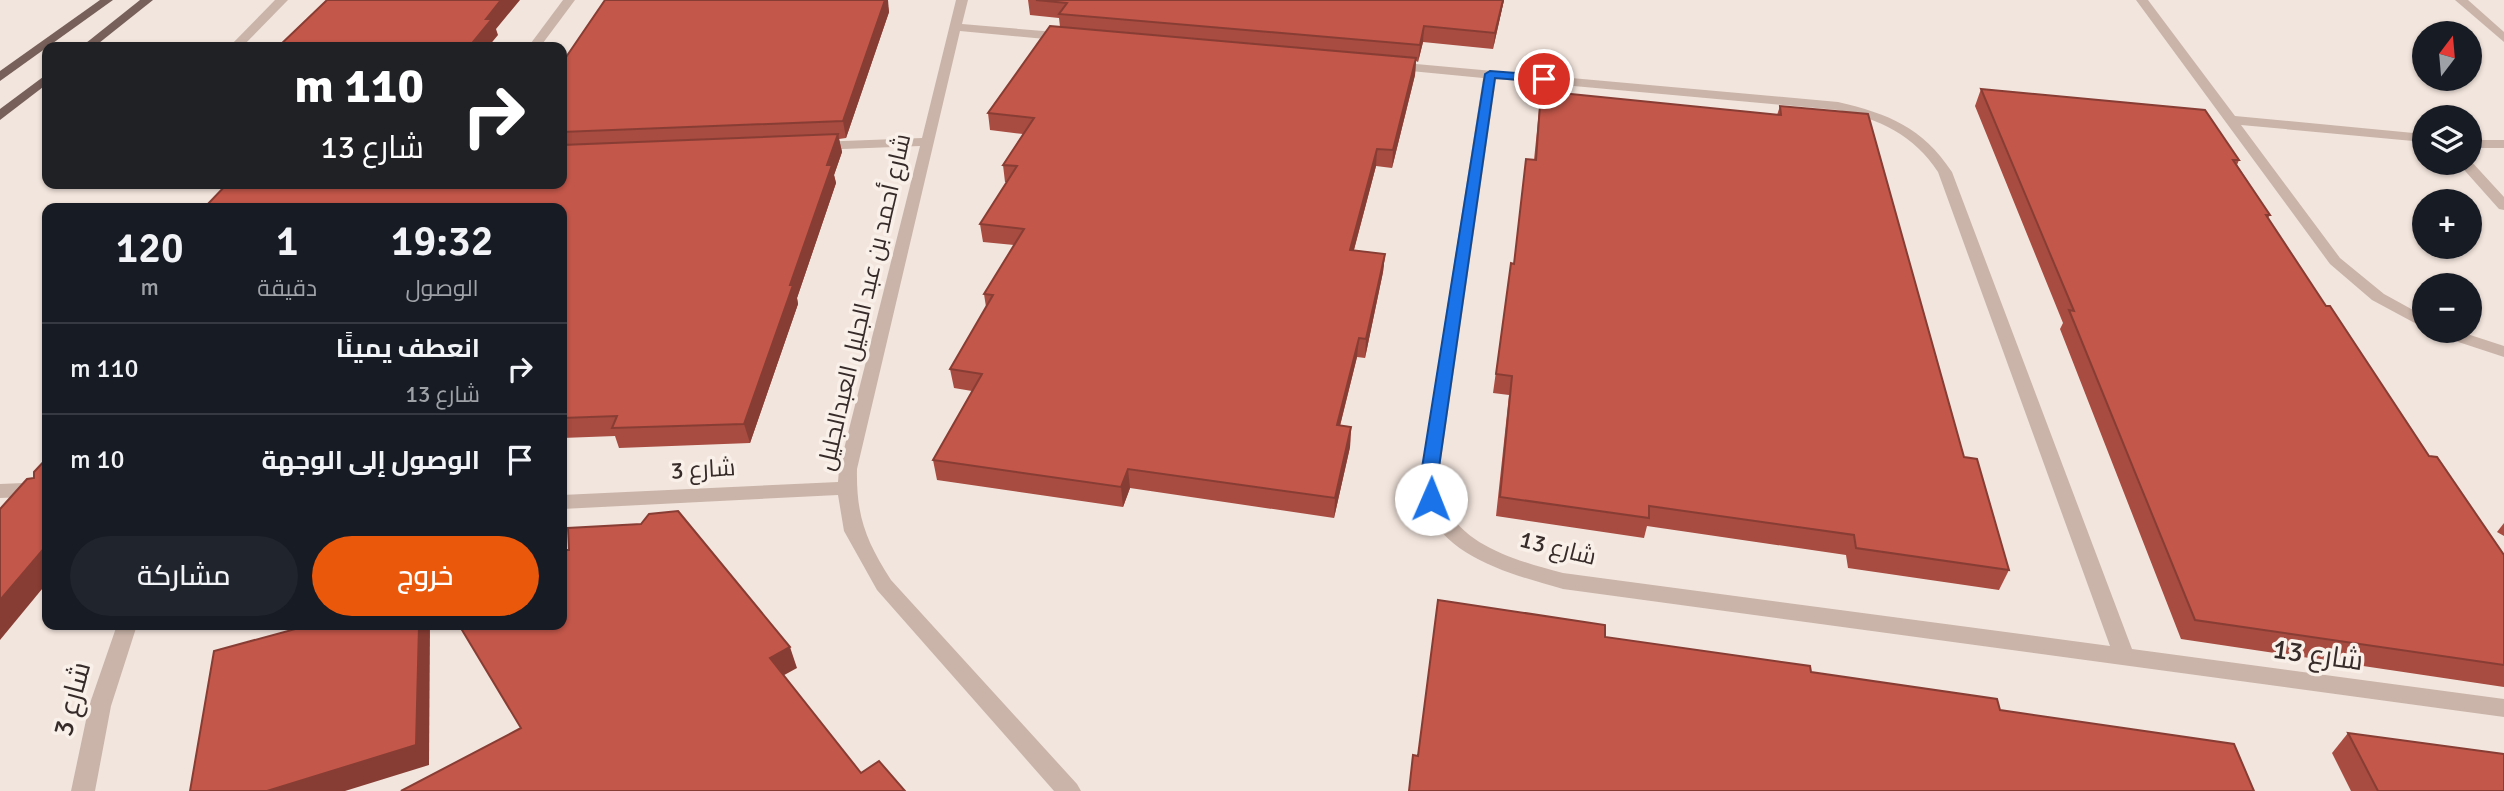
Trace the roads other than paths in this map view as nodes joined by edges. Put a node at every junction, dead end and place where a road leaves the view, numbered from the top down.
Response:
1 (107, 0) edge
2 (147, 0) edge
3 (282, 0) edge
4 (569, 0) edge
5 (962, 0) edge
6 (2142, 0) edge
7 (2461, 0) edge
8 (955, 27) junction
9 (1079, 38) edge
10 (2504, 38) edge
11 (49, 42) edge
12 (93, 42) edge
13 (241, 42) edge
14 (538, 42) edge
15 (42, 47) edge
16 (1380, 64) edge
17 (1490, 74) junction
18 (0, 77) edge
19 (42, 82) edge
20 (0, 116) edge
21 (2231, 120) junction
22 (2412, 137) edge
23 (926, 142) junction
24 (2482, 144) edge
25 (2504, 144) edge
26 (804, 147) edge
27 (2476, 175) edge
28 (2504, 206) edge
29 (2412, 316) edge
30 (2478, 343) edge
31 (2504, 352) edge
32 (846, 488) junction
33 (42, 489) edge
34 (0, 491) edge
35 (567, 502) edge
36 (125, 630) edge
37 (2124, 656) junction
38 (2504, 708) edge
39 (83, 791) edge
40 (1069, 791) edge

1 - 11 main road
2 - 12 main road
3 - 13 street
4 - 14 street
5 - 8 street, شارع أحمد بن عبد الجليل العبدالجليل
6 - 21 street
7 - 10 street
8 - 9 street
8 - 23 street, شارع أحمد بن عبد الجليل العبدالجليل
15 - 18 main road
16 - 17 street
17 - 37 street
17 - 37 street, شارع 13
19 - 20 main road
21 - 22 street
21 - 29 street
23 - 26 street
23 - 32 street, شارع أحمد بن عبد الجليل العبدالجليل
24 - 25 street
27 - 28 street
30 - 31 street
32 - 35 street, شارع 3
32 - 40 street, شارع أحمد بن عبد الجليل العبدالجليل
33 - 34 street
36 - 39 street, شارع 3
37 - 38 street, شارع 13

